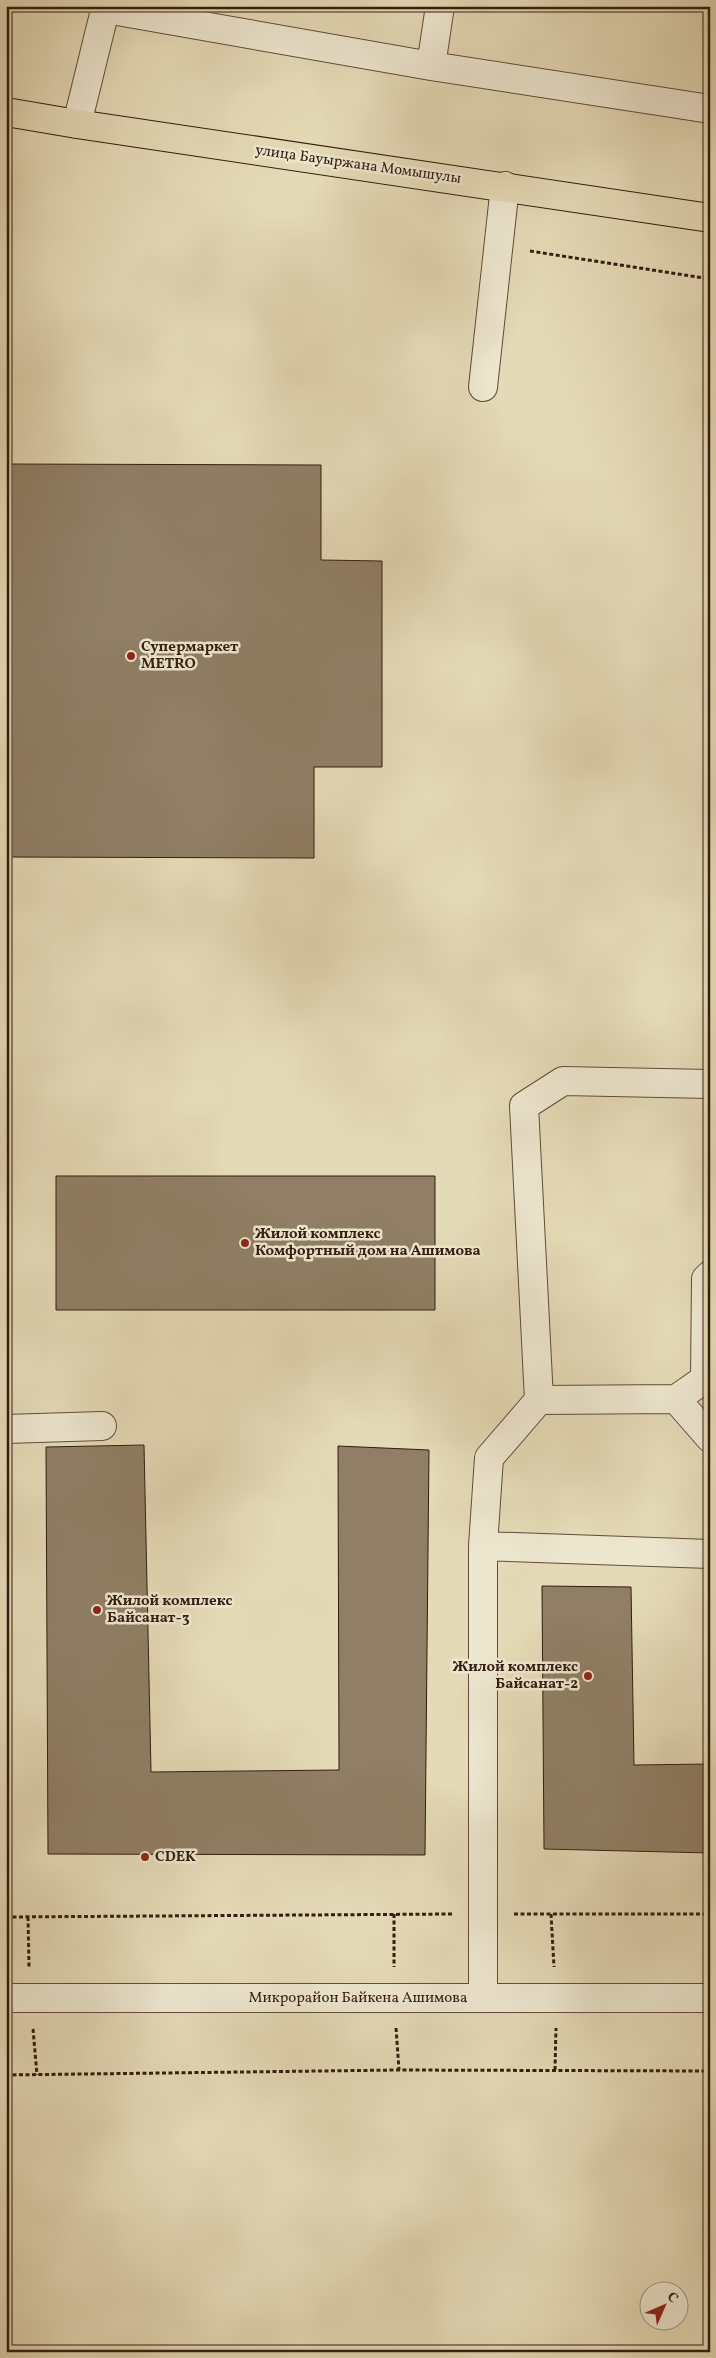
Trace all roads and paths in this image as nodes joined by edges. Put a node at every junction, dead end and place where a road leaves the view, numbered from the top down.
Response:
1 (440, 6) edge
2 (106, 8) edge
3 (431, 66) junction
4 (710, 109) edge
5 (6, 112) edge
6 (77, 124) junction
7 (505, 186) junction
8 (710, 218) edge
9 (497, 246) junction
10 (710, 279) edge
11 (483, 387) dead end
12 (710, 1084) edge
13 (710, 1275) edge
14 (676, 1399) junction
15 (539, 1400) junction
16 (102, 1426) dead end
17 (6, 1429) edge
18 (710, 1438) edge
19 (483, 1546) junction
20 (710, 1554) edge
21 (482, 1914) junction
22 (710, 1914) edge
23 (6, 1917) edge
24 (6, 1998) edge
25 (483, 1998) junction
26 (710, 1998) edge
27 (710, 2071) edge
28 (6, 2075) edge

1 - 3 street
2 - 3 street
2 - 6 street
3 - 4 street
5 - 6 main road, улица Бауыржана Момышулы
6 - 7 main road, улица Бауыржана Момышулы
7 - 8 main road, улица Бауыржана Момышулы
7 - 9 street
9 - 10 path
9 - 11 street
12 - 15 street
13 - 14 street
14 - 15 street
14 - 18 street
15 - 19 street
16 - 17 street
19 - 20 street
19 - 21 street
21 - 22 path
21 - 23 path
21 - 25 street
24 - 25 street, Микрорайон Байкена Ашимова
25 - 26 street, Микрорайон Байкена Ашимова
27 - 28 path

